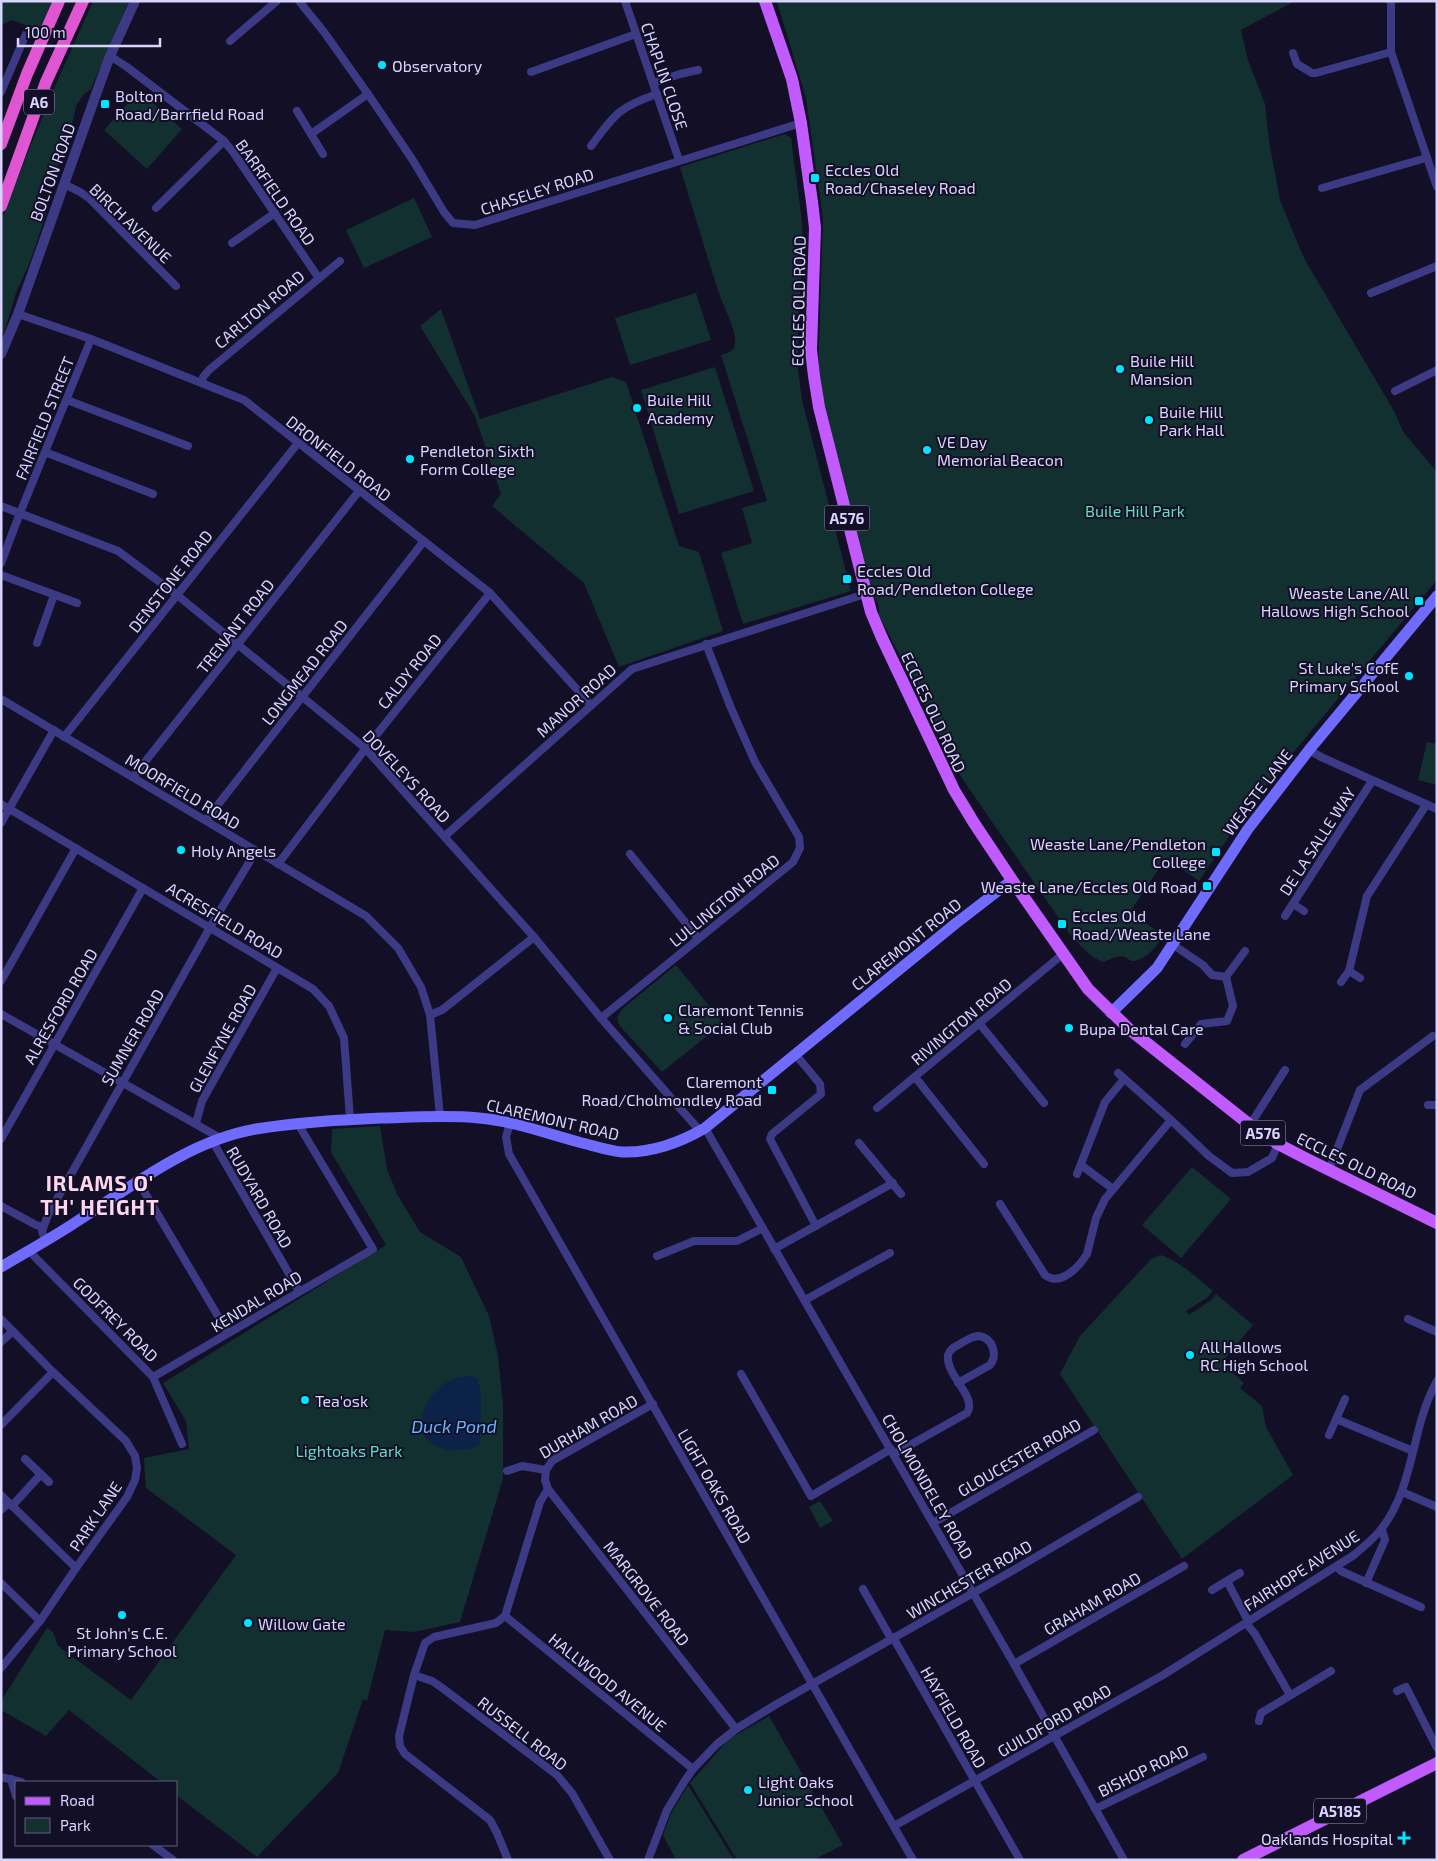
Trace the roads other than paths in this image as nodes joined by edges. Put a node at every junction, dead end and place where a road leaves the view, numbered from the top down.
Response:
1 (59, 1) edge
2 (83, 1) edge
3 (135, 1) edge
4 (278, 1) edge
5 (299, 1) edge
6 (625, 1) edge
7 (765, 1) edge
8 (1392, 1) edge
9 (26, 34) dead end
10 (636, 34) junction
11 (230, 41) dead end
12 (1391, 52) junction
13 (1294, 53) dead end
14 (110, 56) junction
15 (698, 70) dead end
16 (530, 72) dead end
17 (653, 83) junction
18 (1, 92) edge
19 (368, 94) junction
20 (657, 94) junction
21 (297, 111) dead end
22 (801, 123) junction
23 (311, 134) junction
24 (224, 141) junction
25 (1, 144) edge
26 (591, 146) dead end
27 (323, 154) dead end
28 (1426, 158) junction
29 (679, 160) junction
30 (1433, 167) edge
31 (64, 184) junction
32 (1437, 187) edge
33 (1322, 188) dead end
34 (1, 206) edge
35 (156, 208) dead end
36 (275, 213) junction
37 (232, 243) dead end
38 (340, 261) dead end
39 (1437, 266) edge
40 (318, 277) junction
41 (176, 286) dead end
42 (1371, 293) dead end
43 (18, 314) junction
44 (91, 339) junction
45 (1, 354) edge
46 (1437, 370) edge
47 (202, 382) junction
48 (1395, 391) dead end
49 (67, 400) junction
50 (298, 443) junction
51 (188, 446) dead end
52 (45, 452) junction
53 (359, 491) junction
54 (154, 494) dead end
55 (1, 506) edge
56 (20, 513) junction
57 (424, 541) junction
58 (1, 563) edge
59 (1, 575) edge
60 (490, 593) junction
61 (865, 594) junction
62 (54, 595) junction
63 (176, 596) junction
64 (1437, 596) edge
65 (77, 603) dead end
66 (37, 643) dead end
67 (706, 644) junction
68 (237, 646) junction
69 (301, 697) junction
70 (1, 699) edge
71 (591, 705) junction
72 (54, 730) junction
73 (64, 737) junction
74 (365, 748) junction
75 (1309, 750) junction
76 (133, 777) junction
77 (1372, 781) junction
78 (1, 804) edge
79 (1426, 805) junction
80 (9, 809) junction
81 (1437, 809) edge
82 (206, 820) junction
83 (1, 822) edge
84 (445, 836) junction
85 (76, 848) junction
86 (256, 851) junction
87 (630, 854) dead end
88 (278, 864) junction
89 (1012, 880) junction
90 (143, 888) junction
91 (1293, 904) junction
92 (1304, 911) dead end
93 (1284, 916) dead end
94 (210, 928) junction
95 (534, 937) junction
96 (698, 938) junction
97 (1172, 944) junction
98 (1246, 951) dead end
99 (1063, 954) junction
100 (277, 968) junction
101 (1349, 971) junction
102 (1226, 977) junction
103 (1360, 978) dead end
104 (1, 981) edge
105 (1341, 982) dead end
106 (1111, 1013) junction
107 (1, 1014) edge
108 (430, 1015) junction
109 (601, 1018) junction
110 (979, 1023) junction
111 (1433, 1036) dead end
112 (54, 1044) junction
113 (1185, 1044) dead end
114 (796, 1055) junction
115 (1285, 1070) dead end
116 (915, 1077) junction
117 (123, 1082) junction
118 (1044, 1102) dead end
119 (1428, 1105) dead end
120 (1437, 1105) edge
121 (877, 1108) dead end
122 (440, 1116) junction
123 (350, 1120) junction
124 (1171, 1120) junction
125 (196, 1123) junction
126 (510, 1123) junction
127 (298, 1124) junction
128 (1250, 1125) junction
129 (703, 1129) junction
130 (1, 1138) edge
131 (218, 1140) junction
132 (859, 1143) dead end
133 (1278, 1144) junction
134 (984, 1164) dead end
135 (1081, 1165) junction
136 (1329, 1170) junction
137 (1077, 1174) dead end
138 (138, 1180) junction
139 (893, 1184) junction
140 (1113, 1189) junction
141 (901, 1194) dead end
142 (1000, 1204) dead end
143 (1, 1206) edge
144 (1437, 1222) edge
145 (816, 1226) junction
146 (43, 1227) junction
147 (762, 1228) junction
148 (45, 1240) junction
149 (774, 1249) junction
150 (29, 1250) junction
151 (890, 1253) dead end
152 (657, 1256) dead end
153 (1, 1267) edge
154 (299, 1291) junction
155 (806, 1300) junction
156 (1, 1319) edge
157 (1408, 1319) dead end
158 (13, 1331) junction
159 (1437, 1332) edge
160 (228, 1333) junction
161 (1, 1342) edge
162 (53, 1372) junction
163 (741, 1374) dead end
164 (153, 1377) junction
165 (1437, 1382) edge
166 (958, 1383) junction
167 (1346, 1399) dead end
168 (653, 1404) junction
169 (1336, 1419) junction
170 (1, 1425) edge
171 (1094, 1430) dead end
172 (1329, 1435) dead end
173 (182, 1444) dead end
174 (892, 1452) junction
175 (1414, 1452) junction
176 (25, 1459) dead end
177 (546, 1470) junction
178 (507, 1471) dead end
179 (41, 1474) junction
180 (49, 1482) dead end
181 (548, 1489) junction
182 (1402, 1492) junction
183 (1, 1496) edge
184 (1138, 1497) dead end
185 (10, 1504) junction
186 (1437, 1507) edge
187 (1, 1510) edge
188 (933, 1523) junction
189 (1382, 1529) junction
190 (1184, 1566) dead end
191 (1337, 1567) junction
192 (76, 1568) junction
193 (1240, 1573) dead end
194 (1226, 1581) junction
195 (1, 1583) edge
196 (1366, 1583) junction
197 (863, 1588) dead end
198 (1212, 1590) dead end
199 (973, 1592) junction
200 (1421, 1607) dead end
201 (505, 1616) junction
202 (40, 1621) junction
203 (1247, 1622) junction
204 (1226, 1635) joint
205 (894, 1638) junction
206 (1014, 1664) junction
207 (1, 1668) edge
208 (1332, 1671) dead end
209 (414, 1675) junction
210 (813, 1684) junction
211 (1397, 1691) dead end
212 (1290, 1695) junction
213 (1259, 1722) dead end
214 (736, 1730) junction
215 (1054, 1735) junction
216 (1437, 1748) edge
217 (1203, 1756) dead end
218 (1437, 1764) edge
219 (693, 1769) junction
220 (1, 1777) edge
221 (10, 1779) junction
222 (17, 1781) edge
223 (975, 1781) junction
224 (15, 1794) edge
225 (1095, 1809) junction
226 (894, 1826) junction
227 (154, 1846) edge
228 (173, 1860) edge
229 (508, 1860) edge
230 (610, 1860) edge
231 (648, 1860) edge
232 (913, 1860) edge
233 (1020, 1860) edge
234 (1124, 1860) edge
235 (1244, 1860) edge

1 - 25 highway, A6
2 - 34 highway, A6
3 - 14 street, BOLTON ROAD
4 - 11 street
5 - 19 street, CHASELEY ROAD
6 - 10 street, CHAPLIN CLOSE
7 - 22 main road, ECCLES OLD ROAD / A576
8 - 12 street
9 - 18 street
10 - 16 street
10 - 17 street, CHAPLIN CLOSE
12 - 13 street
12 - 28 street
14 - 24 street, BARRFIELD ROAD
14 - 31 street, BOLTON ROAD
15 - 17 street
17 - 20 street, CHAPLIN CLOSE
19 - 23 street
19 - 29 street, CHASELEY ROAD
20 - 26 street
20 - 29 street, CHAPLIN CLOSE
21 - 23 street
22 - 29 street, CHASELEY ROAD
22 - 61 main road, ECCLES OLD ROAD / A576
23 - 27 street
24 - 35 street
24 - 36 street, BARRFIELD ROAD
28 - 30 street
28 - 33 street
30 - 32 street
31 - 41 street, BIRCH AVENUE
31 - 43 street, BOLTON ROAD
36 - 37 street
36 - 40 street, BARRFIELD ROAD
38 - 40 street, CARLTON ROAD
39 - 42 street
40 - 47 street, CARLTON ROAD
43 - 44 street, DRONFIELD ROAD
43 - 45 street, BOLTON ROAD
44 - 47 street, DRONFIELD ROAD
44 - 49 street, FAIRFIELD STREET
46 - 48 street
47 - 50 street, DRONFIELD ROAD
49 - 51 street
49 - 52 street, FAIRFIELD STREET
50 - 53 street, DRONFIELD ROAD
50 - 63 street, DENSTONE ROAD
52 - 54 street
52 - 56 street, FAIRFIELD STREET
53 - 57 street, DRONFIELD ROAD
53 - 68 street, TRENANT ROAD
55 - 56 street, DOVELEYS ROAD
56 - 58 street, FAIRFIELD STREET
56 - 63 street, DOVELEYS ROAD
57 - 60 street, DRONFIELD ROAD
57 - 69 street, LONGMEAD ROAD
59 - 62 street
60 - 71 street, DRONFIELD ROAD
60 - 74 street, CALDY ROAD
61 - 67 street, MANOR ROAD
61 - 89 main road, ECCLES OLD ROAD / A576
62 - 65 street
62 - 66 street
63 - 68 street, DOVELEYS ROAD
63 - 73 street, DENSTONE ROAD
64 - 75 main road, WEASTE LANE
67 - 71 street, MANOR ROAD
67 - 96 street, LULLINGTON ROAD
68 - 69 street, DOVELEYS ROAD
68 - 76 street, TRENANT ROAD
69 - 74 street, DOVELEYS ROAD
69 - 82 street, LONGMEAD ROAD
70 - 72 street, MOORFIELD ROAD
71 - 84 street, MANOR ROAD
72 - 73 street, MOORFIELD ROAD
72 - 80 street
73 - 76 street, MOORFIELD ROAD
74 - 84 street, DOVELEYS ROAD
74 - 88 street, CALDY ROAD
75 - 77 street
75 - 97 main road, WEASTE LANE
76 - 82 street, MOORFIELD ROAD
77 - 79 street
77 - 91 street, DE LA SALLE WAY
78 - 80 street, ACRESFIELD ROAD
79 - 81 street
79 - 101 street
80 - 83 street
80 - 85 street, ACRESFIELD ROAD
82 - 86 street, MOORFIELD ROAD
84 - 95 street, DOVELEYS ROAD
85 - 90 street, ACRESFIELD ROAD
85 - 104 street
86 - 88 street, MOORFIELD ROAD
86 - 94 street, SUMNER ROAD
87 - 96 street
88 - 108 street, MOORFIELD ROAD
89 - 99 main road, ECCLES OLD ROAD / A576
89 - 114 main road, CLAREMONT ROAD
90 - 94 street, ACRESFIELD ROAD
90 - 112 street, ALRESFORD ROAD
91 - 92 street
91 - 93 street, DE LA SALLE WAY
94 - 100 street, ACRESFIELD ROAD
94 - 117 street, SUMNER ROAD
95 - 108 street
95 - 109 street, DOVELEYS ROAD
96 - 109 street, LULLINGTON ROAD
97 - 102 street
97 - 106 main road, WEASTE LANE
98 - 102 street
99 - 106 main road, ECCLES OLD ROAD / A576
99 - 110 street, RIVINGTON ROAD
100 - 123 street, ACRESFIELD ROAD
100 - 125 street, GLENFYNE ROAD
101 - 103 street
101 - 105 street
102 - 113 street
106 - 128 main road, ECCLES OLD ROAD / A576
107 - 112 street
108 - 122 street, MOORFIELD ROAD
109 - 129 street, DOVELEYS ROAD
110 - 116 street, RIVINGTON ROAD
110 - 118 street
111 - 136 street
112 - 117 street
112 - 130 street, ALRESFORD ROAD
114 - 129 main road, CLAREMONT ROAD
114 - 145 street
115 - 128 street
116 - 121 street, RIVINGTON ROAD
116 - 134 street
117 - 125 street
117 - 146 street, SUMNER ROAD
119 - 120 street
122 - 123 main road, CLAREMONT ROAD
122 - 126 main road, CLAREMONT ROAD
123 - 127 main road, CLAREMONT ROAD
124 - 133 street
124 - 135 street
124 - 140 street
125 - 131 street
126 - 129 main road, CLAREMONT ROAD
126 - 168 street, LIGHT OAKS ROAD
127 - 131 main road, CLAREMONT ROAD
127 - 154 street, KENDAL ROAD
128 - 133 main road, ECCLES OLD ROAD / A576
129 - 147 street, CHOLMONDELEY ROAD
131 - 138 main road, CLAREMONT ROAD
131 - 154 street, RUDYARD ROAD
132 - 139 street
133 - 136 main road, ECCLES OLD ROAD / A576
135 - 137 street
135 - 140 street
136 - 144 main road, ECCLES OLD ROAD / A576
138 - 148 main road, CLAREMONT ROAD
138 - 160 street
139 - 141 street
139 - 145 street
140 - 142 street
143 - 146 street
145 - 149 street
146 - 148 street
147 - 149 street, CHOLMONDELEY ROAD
147 - 152 street
148 - 150 main road, CLAREMONT ROAD
149 - 155 street, CHOLMONDELEY ROAD
150 - 153 main road, CLAREMONT ROAD
150 - 164 street, GODFREY ROAD
151 - 155 street
154 - 160 street, KENDAL ROAD
155 - 174 street, CHOLMONDELEY ROAD
156 - 158 street, PARK LANE
157 - 159 street
158 - 161 street
158 - 162 street, PARK LANE
160 - 164 street, KENDAL ROAD
162 - 170 street
162 - 192 street, PARK LANE
163 - 174 street
164 - 173 street, GODFREY ROAD
165 - 175 street, FAIRHOPE AVENUE
166 - 166 street
166 - 174 street
167 - 169 street
168 - 177 street, DURHAM ROAD
168 - 210 street, LIGHT OAKS ROAD
169 - 172 street
169 - 175 street
171 - 188 street, GLOUCESTER ROAD
174 - 188 street, CHOLMONDELEY ROAD
175 - 182 street, FAIRHOPE AVENUE
176 - 179 street
177 - 178 street, DURHAM ROAD
177 - 181 street
179 - 180 street
179 - 185 street
181 - 201 street
181 - 214 street, MARGROVE ROAD
182 - 186 street
182 - 189 street, FAIRHOPE AVENUE
183 - 185 street
184 - 199 street, WINCHESTER ROAD
185 - 187 street
185 - 192 street
188 - 199 street, CHOLMONDELEY ROAD
189 - 191 street, FAIRHOPE AVENUE
189 - 196 street
190 - 206 street, GRAHAM ROAD
191 - 196 street
191 - 203 street, FAIRHOPE AVENUE
192 - 202 street, PARK LANE
193 - 194 street
194 - 198 street
194 - 203 street
195 - 202 street
196 - 200 street
197 - 205 street, HAYFIELD ROAD
199 - 205 street, WINCHESTER ROAD
199 - 206 street, CHOLMONDELEY ROAD
201 - 209 street
201 - 219 street, HALLWOOD AVENUE
202 - 207 street, PARK LANE
203 - 204 street, FAIRHOPE AVENUE
203 - 212 street
204 - 215 street, GUILDFORD ROAD
205 - 210 street, WINCHESTER ROAD
205 - 223 street, HAYFIELD ROAD
206 - 215 street, CHOLMONDELEY ROAD
208 - 212 street
209 - 229 street
209 - 230 street, RUSSELL ROAD
210 - 214 street, WINCHESTER ROAD
210 - 226 street, LIGHT OAKS ROAD
211 - 216 street
212 - 213 street
214 - 219 street, WINCHESTER ROAD
215 - 223 street, GUILDFORD ROAD
215 - 225 street, CHOLMONDELEY ROAD
217 - 225 street, BISHOP ROAD
218 - 235 main road, A5185
219 - 231 street, WINCHESTER ROAD
220 - 221 street
221 - 222 street
221 - 224 street
223 - 226 street, GUILDFORD ROAD
223 - 233 street, HAYFIELD ROAD
225 - 234 street, CHOLMONDELEY ROAD
226 - 232 street, LIGHT OAKS ROAD
227 - 228 street

